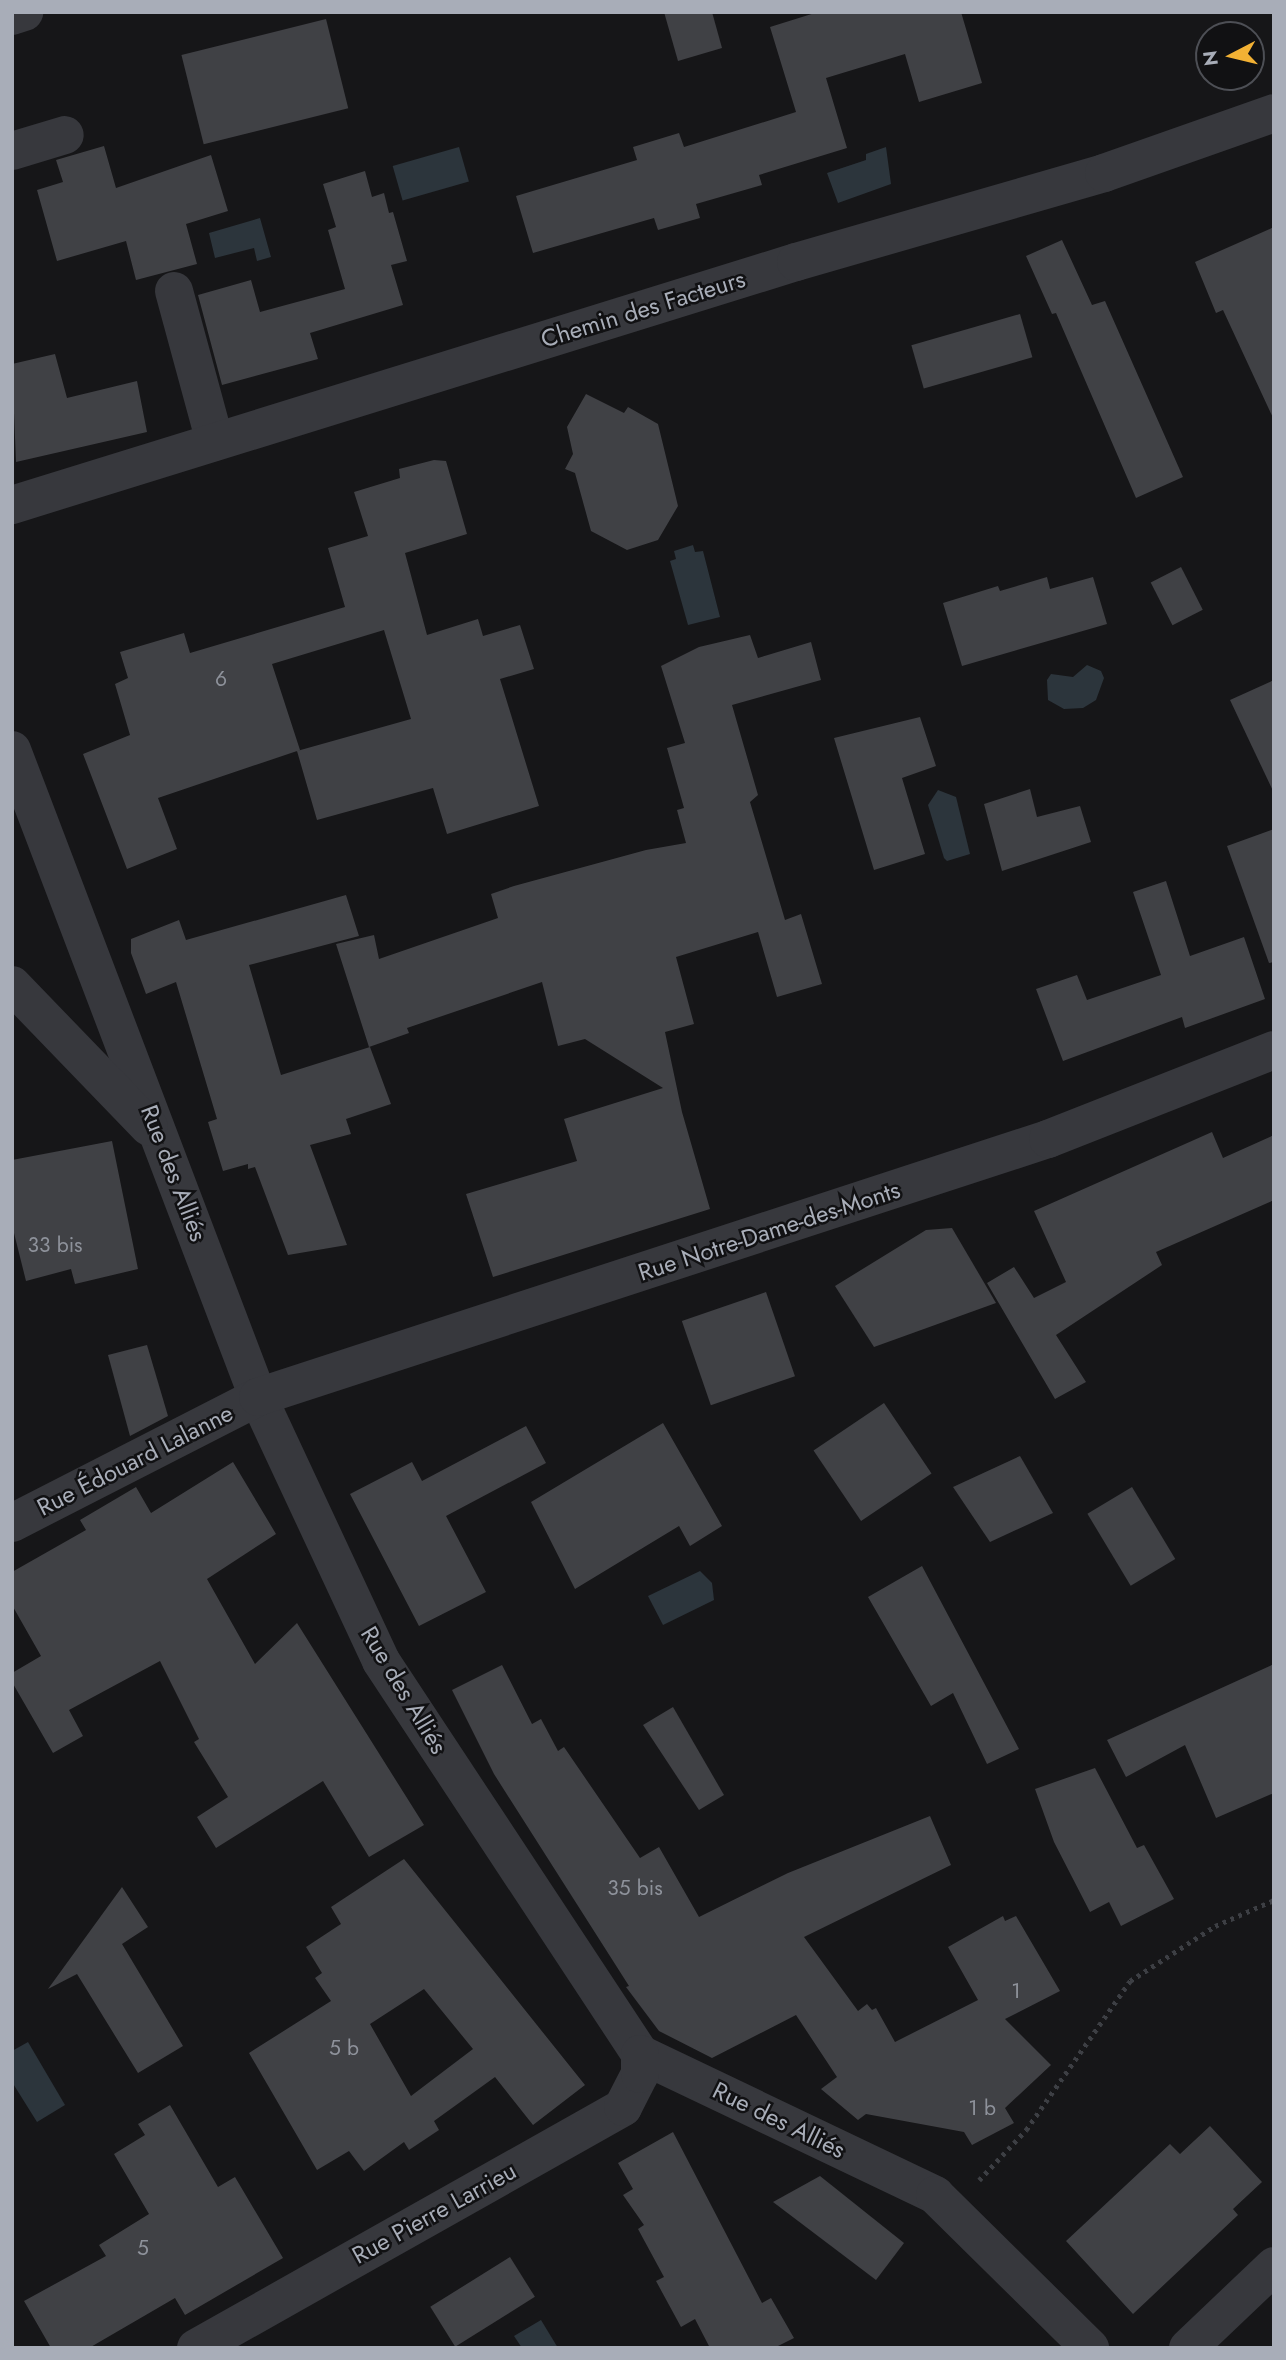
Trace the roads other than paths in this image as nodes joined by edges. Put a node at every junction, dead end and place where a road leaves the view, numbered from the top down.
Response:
1 (24, 12) edge
2 (12, 16) edge
3 (1274, 113) edge
4 (65, 135) dead end
5 (12, 151) edge
6 (174, 291) dead end
7 (215, 442) junction
8 (12, 505) edge
9 (12, 750) edge
10 (12, 985) edge
11 (1274, 1050) edge
12 (162, 1140) junction
13 (258, 1397) junction
14 (12, 1523) edge
15 (640, 2054) junction
16 (1274, 2266) edge
17 (196, 2348) edge
18 (1090, 2348) edge
19 (1188, 2348) edge

1 - 2 street
3 - 7 street, Chemin des Facteurs
4 - 5 street
6 - 7 street
7 - 8 street, Chemin des Facteurs
9 - 12 street, Rue des Alliés
10 - 12 street
11 - 13 street, Rue Notre-Dame-des-Monts
12 - 13 street, Rue des Alliés
13 - 14 street, Rue Édouard Lalanne
13 - 15 street, Rue des Alliés
15 - 17 street, Rue Pierre Larrieu
15 - 18 street, Rue des Alliés
16 - 19 street

